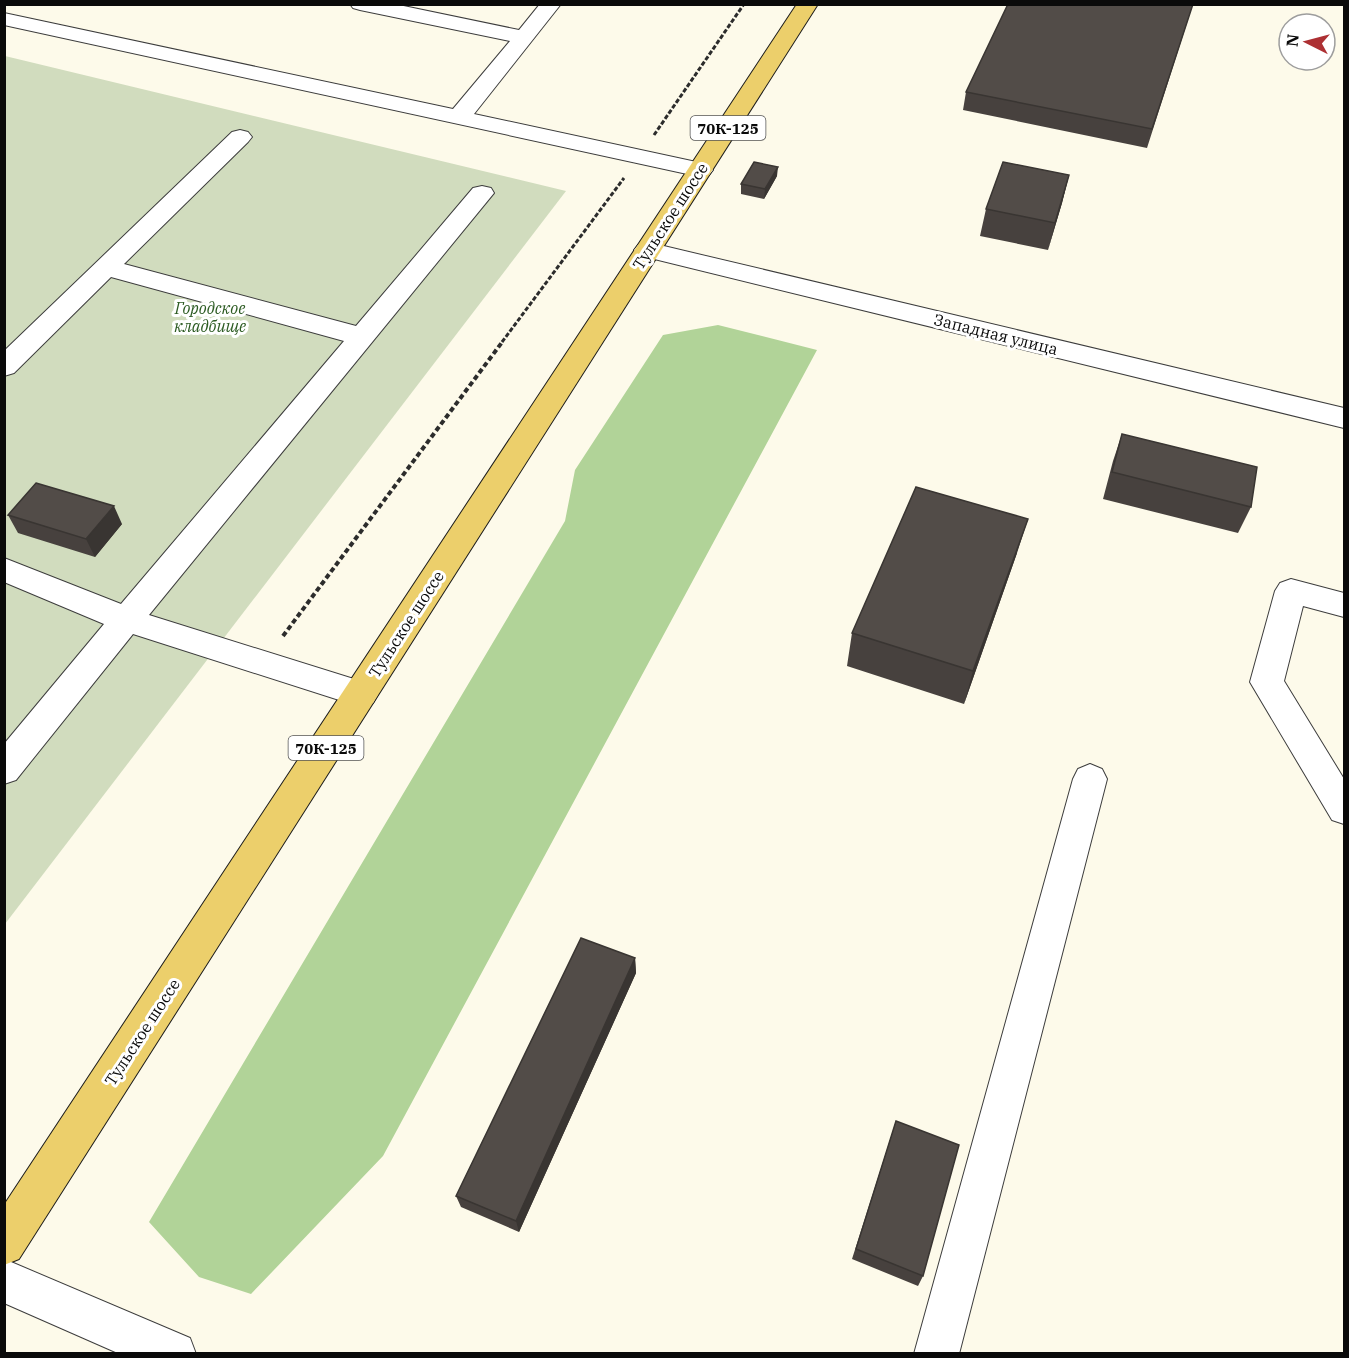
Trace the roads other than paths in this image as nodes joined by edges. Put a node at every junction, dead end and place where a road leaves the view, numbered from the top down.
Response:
1 (360, 4) edge
2 (551, 4) edge
3 (808, 4) edge
4 (4, 18) edge
5 (524, 37) junction
6 (459, 117) junction
7 (240, 137) dead end
8 (701, 170) junction
9 (482, 193) dead end
10 (647, 250) junction
11 (108, 268) junction
12 (363, 337) junction
13 (4, 367) edge
14 (1344, 418) edge
15 (4, 569) edge
16 (1344, 605) edge
17 (126, 620) junction
18 (361, 694) junction
19 (4, 770) edge
20 (1090, 778) dead end
21 (1344, 809) edge
22 (4, 1244) edge
23 (4, 1281) edge
24 (174, 1353) edge
25 (936, 1353) edge

1 - 5 street
2 - 5 street
3 - 8 main road, Тульское шоссе / 70К-125
4 - 6 street
5 - 6 street
6 - 8 street
7 - 11 street
8 - 10 main road, Тульское шоссе / 70К-125
9 - 12 street
10 - 14 street, Западная улица
10 - 18 main road, Тульское шоссе / 70К-125
11 - 12 street
11 - 13 street
12 - 17 street
15 - 17 street
16 - 21 street
17 - 18 street
17 - 19 street
18 - 22 main road, Тульское шоссе / 70К-125
20 - 25 street
23 - 24 street

